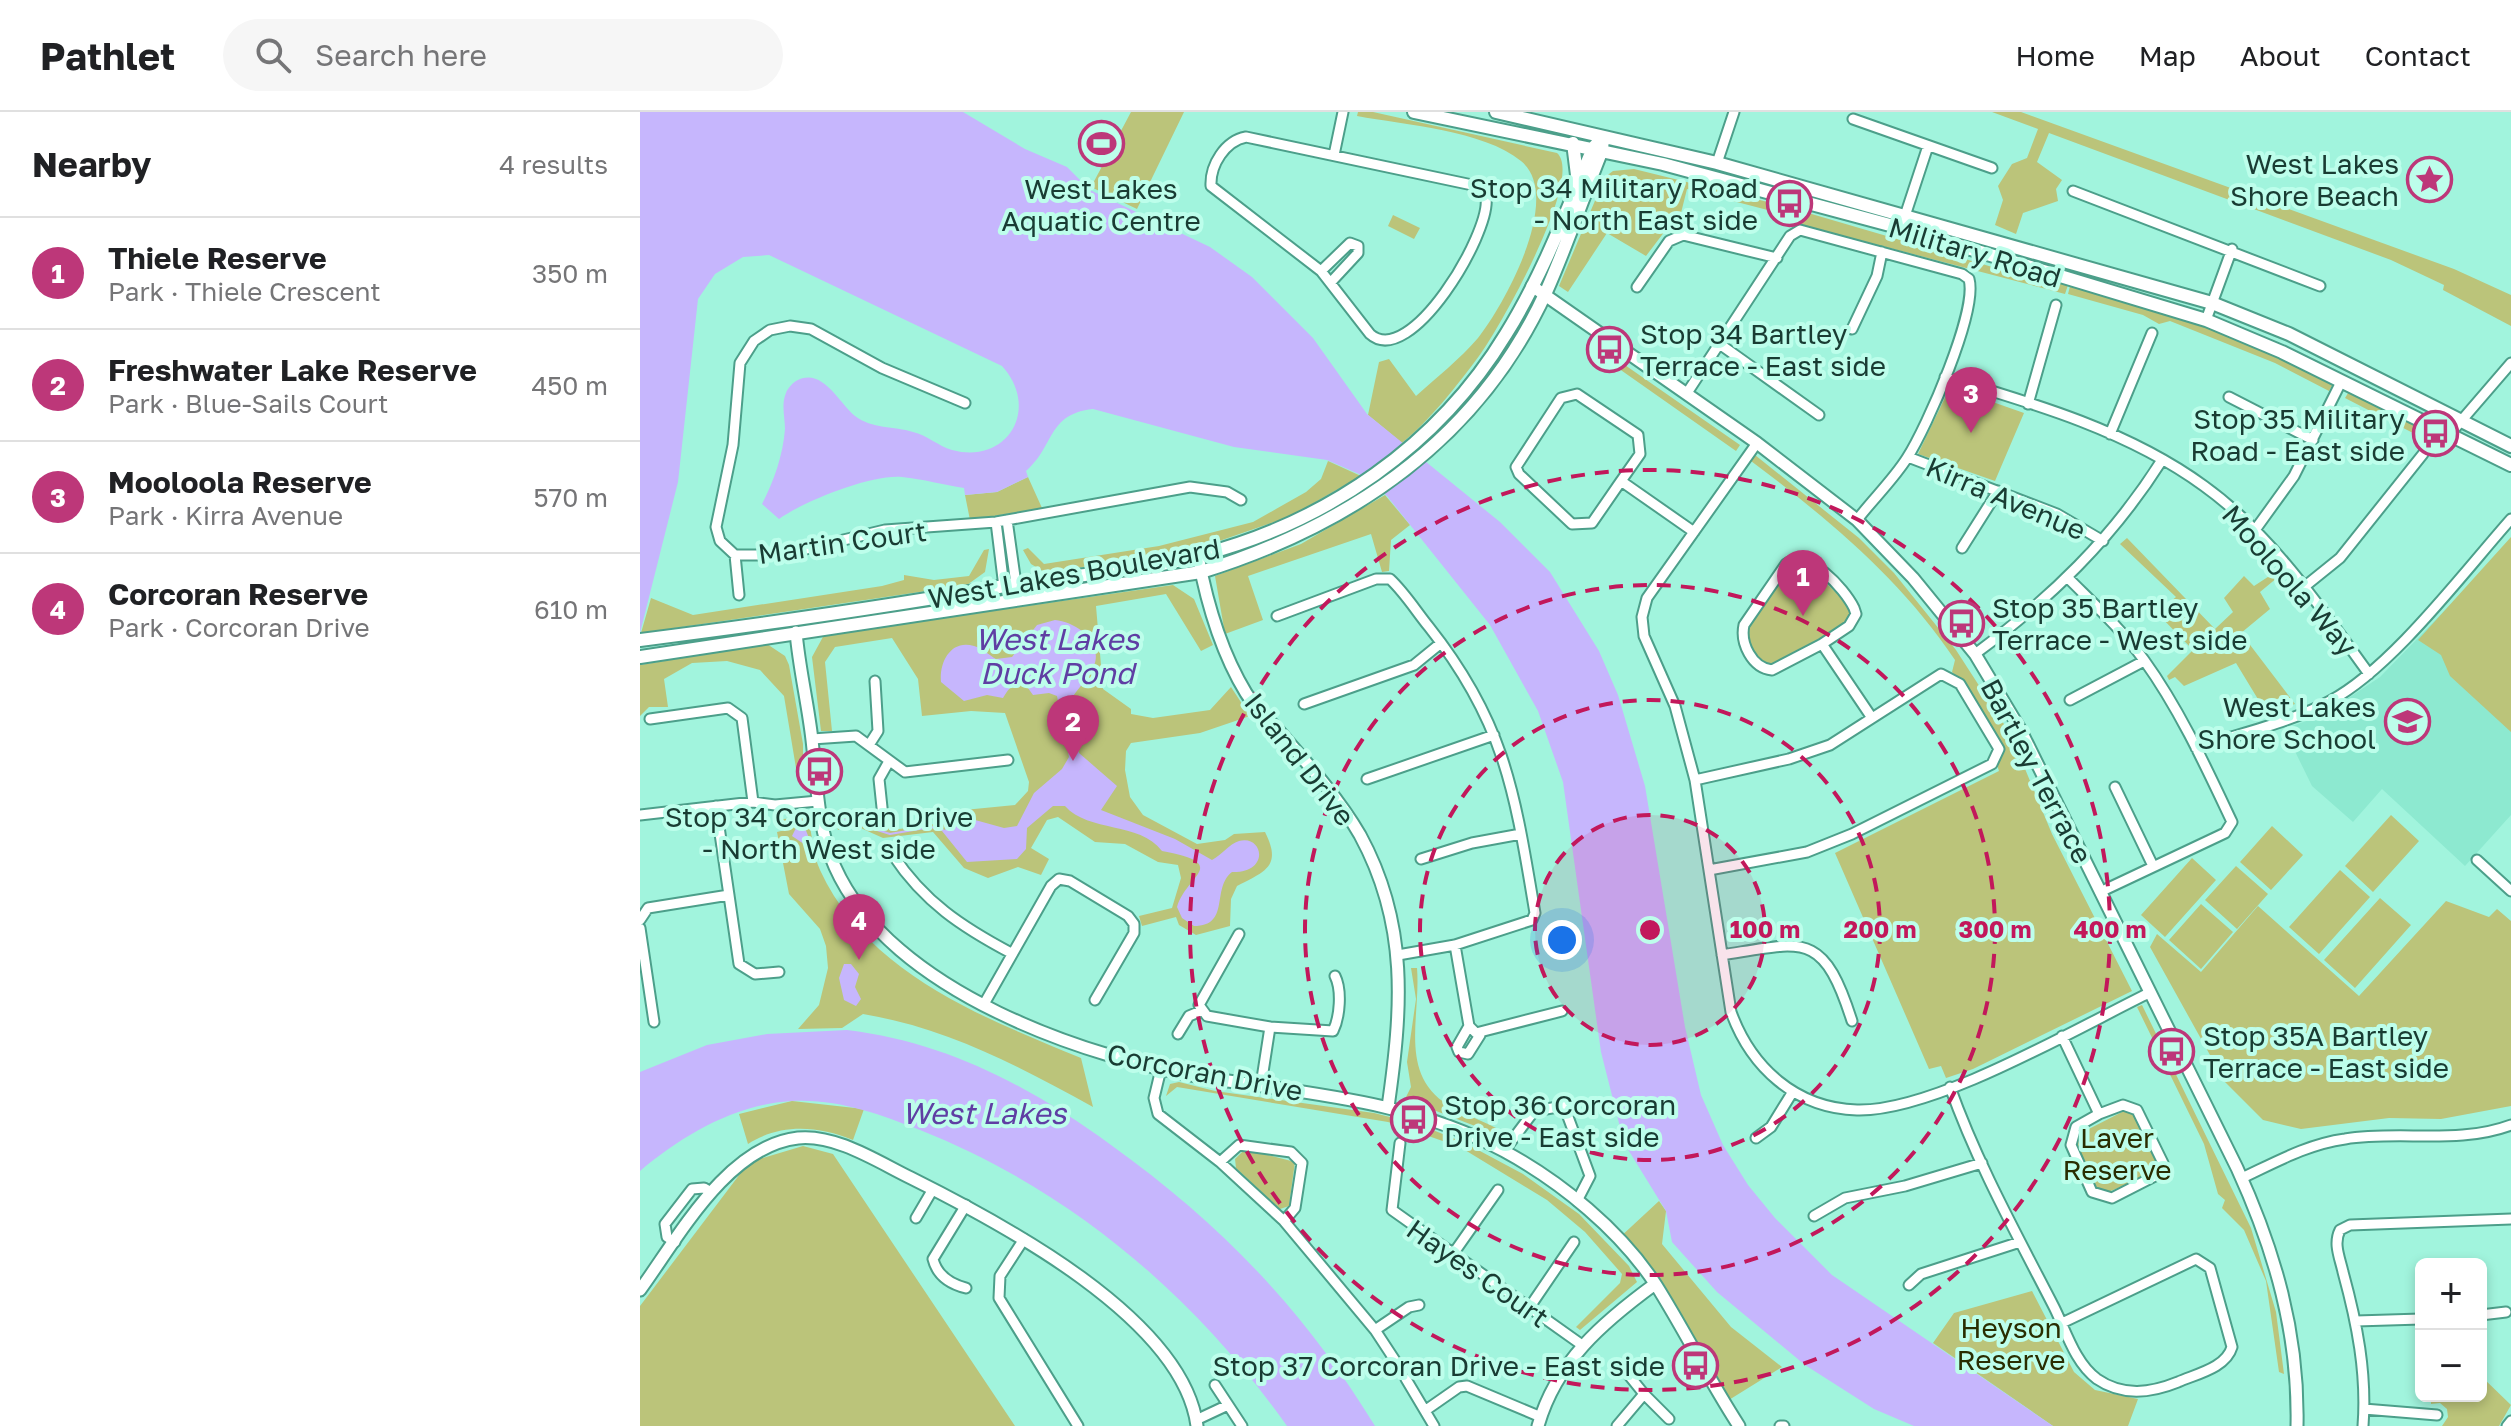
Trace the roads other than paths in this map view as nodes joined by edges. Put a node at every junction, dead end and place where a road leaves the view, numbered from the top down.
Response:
1 (1343, 112) edge
2 (1414, 112) edge
3 (1499, 112) edge
4 (1734, 112) edge
5 (1853, 119) dead end
6 (1573, 143) junction
7 (1600, 145) junction
8 (1928, 146) junction
9 (1334, 155) junction
10 (1633, 158) junction
11 (1717, 163) junction
12 (1992, 168) dead end
13 (1593, 172) junction
14 (1578, 184) junction
15 (2073, 191) dead end
16 (1903, 222) junction
17 (2232, 249) junction
18 (1882, 252) junction
19 (1777, 258) junction
20 (1321, 271) junction
21 (1332, 281) junction
22 (1532, 286) junction
23 (2320, 286) dead end
24 (1637, 287) dead end
25 (1545, 293) junction
26 (2212, 303) junction
27 (2056, 305) dead end
28 (2206, 320) junction
29 (1852, 329) dead end
30 (2152, 333) dead end
31 (1721, 345) junction
32 (2509, 369) edge
33 (1945, 377) junction
34 (2341, 382) junction
35 (1687, 393) junction
36 (2229, 397) dead end
37 (965, 403) dead end
38 (2028, 404) junction
39 (1819, 415) dead end
40 (2461, 420) junction
41 (2110, 434) junction
42 (2449, 435) junction
43 (2313, 440) junction
44 (1757, 443) junction
45 (2511, 446) edge
46 (2423, 454) dead end
47 (1908, 457) junction
48 (2162, 460) junction
49 (2511, 465) edge
50 (1621, 481) junction
51 (1998, 491) junction
52 (1241, 500) dead end
53 (2511, 519) edge
54 (1857, 520) junction
55 (1002, 521) junction
56 (2255, 530) junction
57 (1694, 532) junction
58 (2103, 541) junction
59 (1962, 548) dead end
60 (735, 555) junction
61 (1198, 556) junction
62 (1201, 572) junction
63 (2069, 579) junction
64 (1010, 586) junction
65 (2304, 587) junction
66 (739, 595) dead end
67 (1015, 599) junction
68 (867, 607) junction
69 (916, 615) junction
70 (1277, 616) dead end
71 (796, 617) junction
72 (796, 632) junction
73 (640, 640) edge
74 (1441, 643) junction
75 (1822, 644) junction
76 (1975, 654) junction
77 (644, 656) edge
78 (2144, 661) junction
79 (2369, 674) junction
80 (875, 681) dead end
81 (2070, 700) dead end
82 (1304, 704) dead end
83 (1872, 718) junction
84 (650, 719) dead end
85 (1494, 735) junction
86 (812, 739) junction
87 (869, 745) junction
88 (2196, 748) junction
89 (1008, 760) dead end
90 (888, 763) junction
91 (1367, 779) dead end
92 (1695, 780) junction
93 (2115, 787) dead end
94 (818, 801) junction
95 (753, 802) junction
96 (716, 806) junction
97 (640, 815) edge
98 (883, 817) dead end
99 (1521, 834) junction
100 (893, 855) dead end
101 (1421, 859) dead end
102 (2477, 860) dead end
103 (2153, 866) junction
104 (1709, 870) junction
105 (2511, 891) edge
106 (2100, 892) junction
107 (729, 895) junction
108 (640, 920) edge
109 (640, 928) edge
110 (1239, 934) dead end
111 (1455, 945) junction
112 (1011, 953) junction
113 (1398, 955) junction
114 (1722, 955) junction
115 (779, 972) dead end
116 (1335, 976) dead end
117 (2149, 993) junction
118 (1095, 1000) dead end
119 (984, 1004) junction
120 (1201, 1011) junction
121 (1562, 1011) dead end
122 (1852, 1021) dead end
123 (654, 1022) dead end
124 (1469, 1026) junction
125 (1270, 1027) junction
126 (1178, 1034) dead end
127 (1480, 1035) junction
128 (2062, 1036) junction
129 (1161, 1069) junction
130 (1261, 1085) junction
131 (1950, 1087) junction
132 (1792, 1093) junction
133 (1388, 1107) junction
134 (2099, 1114) junction
135 (2511, 1125) edge
136 (1756, 1138) dead end
137 (1400, 1143) dead end
138 (1504, 1151) junction
139 (1220, 1162) junction
140 (1982, 1163) junction
141 (2242, 1178) junction
142 (933, 1189) junction
143 (1498, 1190) dead end
144 (711, 1192) junction
145 (1577, 1201) junction
146 (966, 1205) junction
147 (1814, 1216) dead end
148 (916, 1218) dead end
149 (2511, 1219) edge
150 (1284, 1221) junction
151 (1024, 1239) junction
152 (675, 1242) junction
153 (1574, 1242) dead end
154 (2020, 1242) junction
155 (1453, 1254) junction
156 (1655, 1284) junction
157 (1909, 1285) dead end
158 (966, 1288) dead end
159 (640, 1290) edge
160 (1419, 1305) dead end
161 (1529, 1308) junction
162 (2506, 1312) dead end
163 (2487, 1314) edge
164 (2415, 1319) edge
165 (2356, 1321) junction
166 (2062, 1323) junction
167 (1375, 1330) junction
168 (1582, 1345) junction
169 (1396, 1362) dead end
170 (1623, 1368) dead end
171 (1406, 1379) dead end
172 (1215, 1385) dead end
173 (1644, 1394) junction
174 (1228, 1405) junction
175 (2364, 1409) junction
176 (1426, 1410) junction
177 (2437, 1415) dead end
178 (1669, 1419) dead end
179 (2511, 1421) edge
180 (1539, 1422) edge
181 (1196, 1423) edge
182 (1078, 1426) edge
183 (1242, 1426) edge
184 (1434, 1426) edge
185 (1617, 1426) edge
186 (1739, 1426) edge
187 (2297, 1426) edge
188 (2363, 1426) edge
189 (2507, 1426) edge

1 - 9 street
2 - 6 main road, Military Road
3 - 7 main road, Military Road
4 - 11 street
5 - 8 street
6 - 7 main road, Military Road
6 - 14 main road
7 - 10 main road, Military Road
7 - 11 main road, Military Road
7 - 13 main road, West Lakes Boulevard
7 - 14 main road, West Lakes Boulevard
8 - 12 street
8 - 16 street
9 - 20 street
9 - 21 street
10 - 13 main road
10 - 16 main road, Military Road
11 - 16 main road, Military Road
13 - 25 main road, West Lakes Boulevard
14 - 22 main road, West Lakes Boulevard
15 - 17 street
16 - 26 main road, Military Road
16 - 28 main road, Military Road
17 - 23 street
17 - 26 street
18 - 19 street
18 - 29 street
18 - 33 street
19 - 24 street
19 - 31 street
20 - 21 street
20 - 21 street
22 - 25 street, Bartley Terrace
22 - 61 main road, West Lakes Boulevard
25 - 35 street, Bartley Terrace
25 - 62 main road, West Lakes Boulevard
26 - 28 street
26 - 40 main road, Military Road
27 - 38 street
28 - 34 main road, Military Road
30 - 41 street
31 - 35 street
31 - 39 street
32 - 40 street
33 - 38 street, Mooloola Way
33 - 47 street
34 - 42 main road, Military Road
34 - 43 street
35 - 44 street, Bartley Terrace
36 - 43 street
37 - 60 street, Martin Court
38 - 41 street, Mooloola Way
40 - 42 street
40 - 45 main road, Military Road
41 - 48 street, Mooloola Way
42 - 49 main road, Military Road
43 - 56 street
44 - 54 street, Bartley Terrace
44 - 57 street
46 - 65 street
47 - 51 street, Kirra Avenue
47 - 54 street
48 - 56 street, Mooloola Way
48 - 58 street
50 - 50 street
50 - 57 street
51 - 58 street, Kirra Avenue
51 - 59 street
52 - 55 street, Martin Court
53 - 79 street
54 - 76 street, Bartley Terrace
55 - 60 street, Martin Court
55 - 64 street
56 - 65 street, Mooloola Way
57 - 92 street
58 - 63 street
60 - 66 street, Martin Court
61 - 62 street, Island Drive
61 - 64 main road, West Lakes Boulevard
62 - 67 main road, West Lakes Boulevard
62 - 113 street, Island Drive
63 - 76 street
63 - 78 street
64 - 67 main road
64 - 68 main road, West Lakes Boulevard
65 - 79 street, Mooloola Way
67 - 69 main road, West Lakes Boulevard
68 - 69 main road
68 - 71 main road, West Lakes Boulevard
69 - 72 main road, West Lakes Boulevard
70 - 74 street
71 - 72 main road
71 - 73 main road, West Lakes Boulevard
72 - 77 main road, West Lakes Boulevard
72 - 86 street, Corcoran Drive
74 - 82 street
74 - 85 street
75 - 75 street
75 - 83 street
76 - 106 street, Bartley Terrace
78 - 81 street
78 - 88 street
79 - 88 street
80 - 87 street
83 - 92 street
83 - 104 street
84 - 95 street
85 - 91 street
85 - 99 street
86 - 87 street
86 - 94 street, Corcoran Drive
87 - 90 street
88 - 103 street
89 - 90 street
90 - 98 street
92 - 104 street
93 - 103 street
94 - 95 street
94 - 119 street, Corcoran Drive
95 - 96 street
96 - 97 street
96 - 107 street
99 - 101 street
99 - 111 street
100 - 112 street
102 - 105 street
103 - 106 street
104 - 114 street
106 - 117 street, Bartley Terrace
107 - 108 street
107 - 115 street
109 - 123 street
110 - 120 street
111 - 113 street
111 - 124 street
112 - 118 street
112 - 119 street
113 - 133 street, Island Drive
114 - 122 street
114 - 132 street
116 - 125 street
117 - 128 street
117 - 141 street, Bartley Terrace
119 - 129 street, Corcoran Drive
120 - 125 street
120 - 126 street
121 - 127 street
124 - 127 street
124 - 127 street
125 - 130 street
128 - 131 street
128 - 134 street
129 - 130 street, Corcoran Drive
129 - 139 street
130 - 133 street, Corcoran Drive
131 - 132 street
131 - 140 street
132 - 136 street
133 - 138 street, Corcoran Drive
134 - 134 street
135 - 141 street
137 - 155 street, Hayes Court
138 - 145 street, Corcoran Drive
138 - 145 street
139 - 150 street
139 - 150 street
140 - 147 street
140 - 154 street
141 - 187 street, Bartley Terrace
142 - 144 street
142 - 146 street
142 - 148 street
143 - 155 street
144 - 152 street
144 - 152 street
145 - 156 street, Corcoran Drive
146 - 151 street
146 - 158 street
149 - 165 street
150 - 167 street
151 - 181 street
151 - 182 street
152 - 159 street
153 - 161 street
154 - 157 street
154 - 166 street
155 - 161 street, Hayes Court
156 - 168 street
156 - 186 street, Corcoran Drive
160 - 167 street
161 - 168 street, Hayes Court
162 - 163 street
164 - 165 street
165 - 175 street
166 - 166 street
167 - 169 street
168 - 180 street
170 - 173 street
171 - 176 street
172 - 174 street
173 - 178 street
173 - 185 street
174 - 181 street
174 - 183 street
175 - 177 street
175 - 188 street
176 - 180 street
176 - 184 street
179 - 189 street

